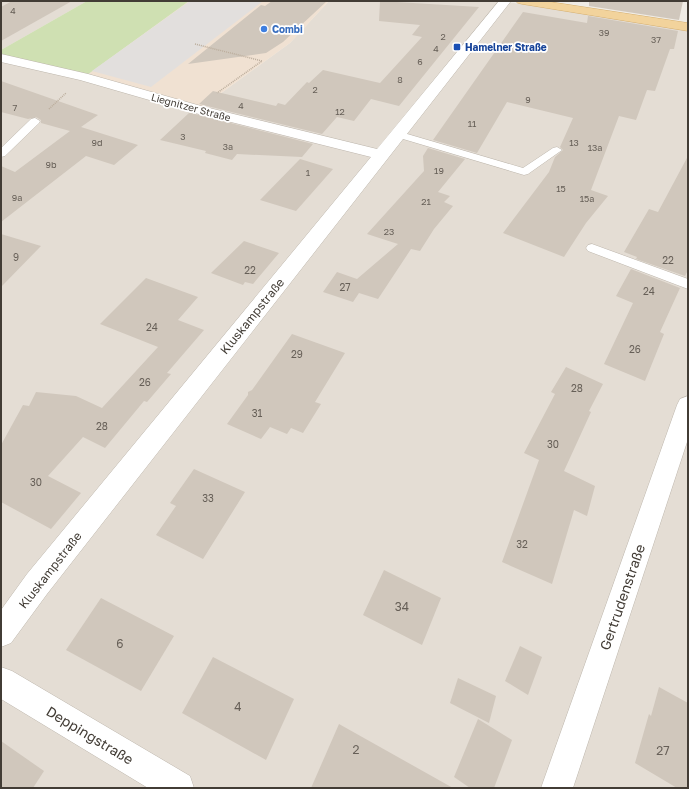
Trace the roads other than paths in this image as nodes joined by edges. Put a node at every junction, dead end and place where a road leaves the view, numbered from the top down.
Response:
1 (505, 1) edge
2 (522, 1) edge
3 (688, 26) edge
4 (1, 58) edge
5 (35, 121) road end
6 (397, 134) junction
7 (557, 150) dead end
8 (1, 154) edge
9 (381, 154) junction
10 (592, 248) dead end
11 (688, 284) edge
12 (688, 405) edge
13 (1, 633) edge
14 (1, 682) edge
15 (178, 788) edge
16 (557, 788) edge

1 - 6 street, Kluskampstraße
2 - 3 main road
4 - 9 street, Liegnitzer Straße
5 - 8 lane
6 - 7 lane
6 - 9 street, Kluskampstraße
9 - 13 street, Kluskampstraße
10 - 11 lane
12 - 16 street, Gertrudenstraße
14 - 15 street, Deppingstraße

